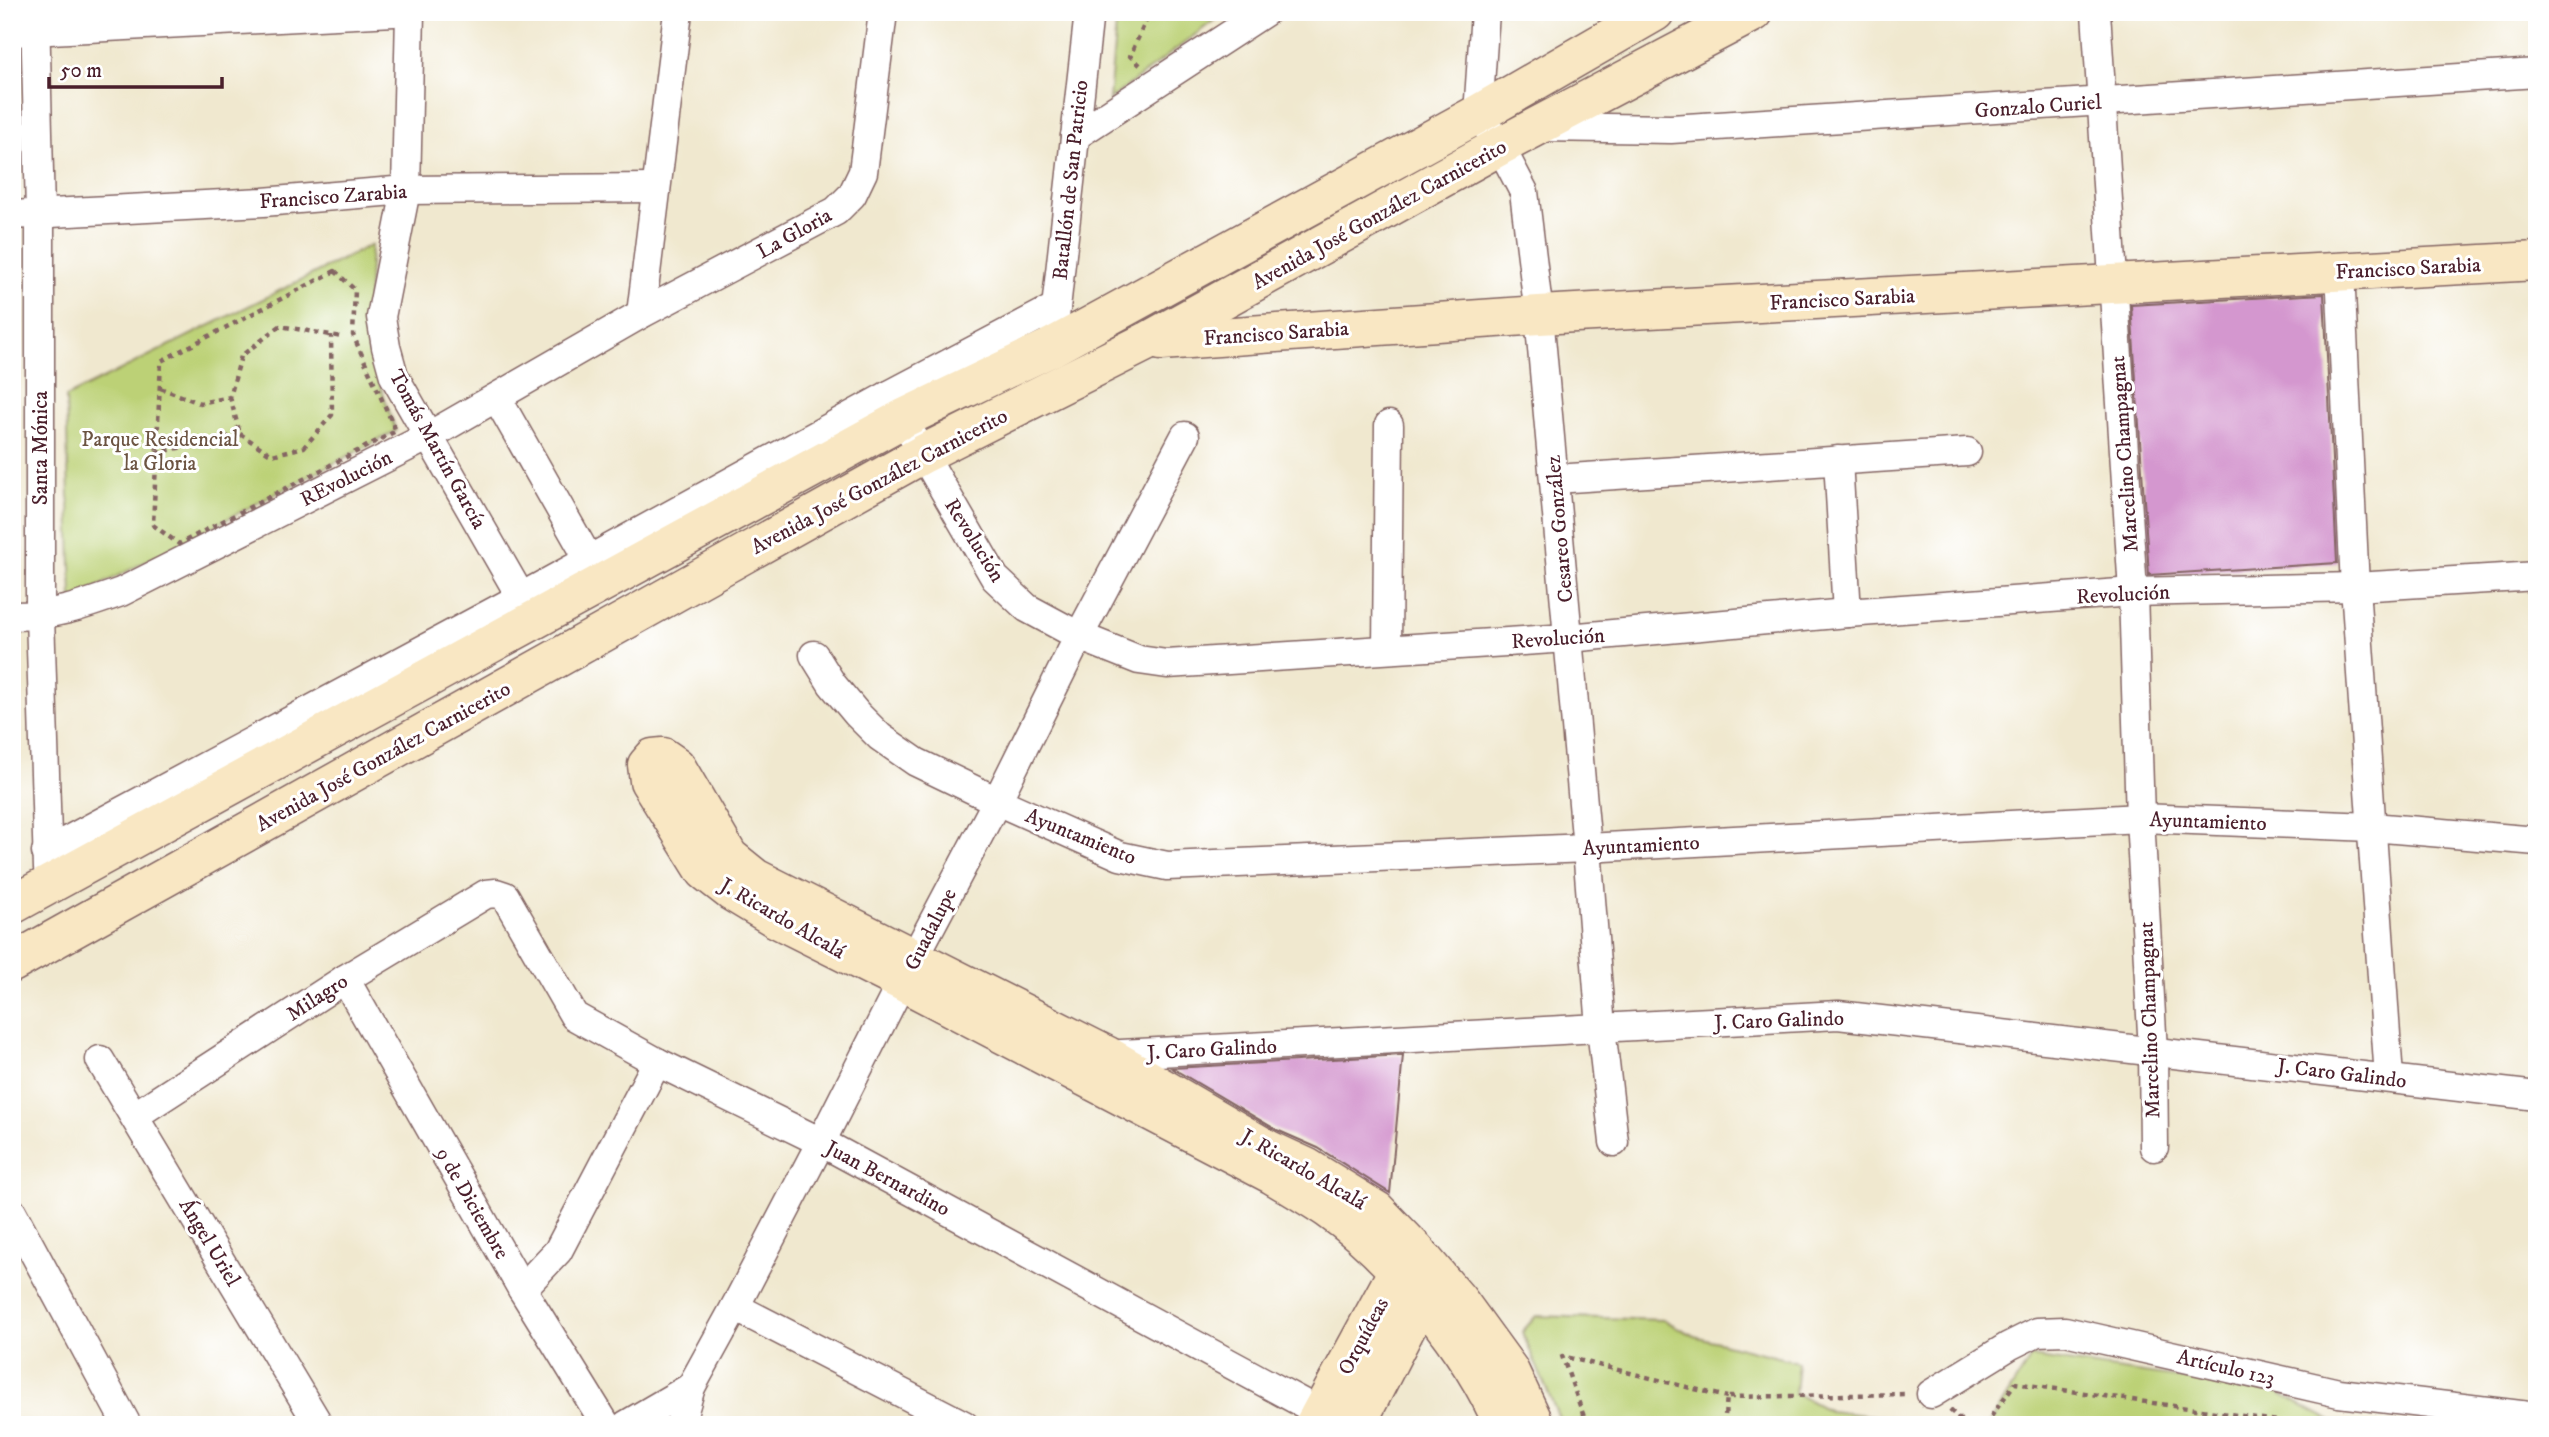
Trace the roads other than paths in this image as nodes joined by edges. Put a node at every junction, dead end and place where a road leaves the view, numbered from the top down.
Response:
1 (394, 12) edge
2 (410, 12) edge
3 (678, 12) edge
4 (883, 12) edge
5 (1089, 12) edge
6 (1265, 12) edge
7 (1485, 12) edge
8 (1655, 12) edge
9 (1754, 12) edge
10 (2095, 12) edge
11 (28, 25) edge
12 (2537, 73) edge
13 (2102, 102) junction
14 (1478, 114) junction
15 (1540, 127) junction
16 (1075, 136) junction
17 (1500, 146) junction
18 (655, 188) junction
19 (406, 190) junction
20 (40, 213) junction
21 (12, 215) edge
22 (2537, 261) edge
23 (2340, 271) junction
24 (2113, 283) junction
25 (1056, 307) junction
26 (641, 314) junction
27 (1539, 316) junction
28 (1148, 341) junction
29 (1052, 347) junction
30 (497, 398) junction
31 (897, 406) junction
32 (1389, 425) dead end
33 (429, 436) junction
34 (1185, 436) dead end
35 (1967, 452) dead end
36 (923, 454) junction
37 (1838, 460) junction
38 (1555, 479) junction
39 (588, 558) junction
40 (2537, 576) edge
41 (2356, 587) junction
42 (2133, 592) junction
43 (519, 613) junction
44 (1847, 613) junction
45 (12, 616) edge
46 (40, 616) junction
47 (1079, 636) junction
48 (1568, 638) junction
49 (1387, 649) junction
50 (814, 655) dead end
51 (997, 801) junction
52 (2140, 818) junction
53 (2372, 827) junction
54 (2537, 841) edge
55 (1587, 848) junction
56 (48, 868) junction
57 (505, 896) joint
58 (12, 905) edge
59 (12, 963) edge
60 (908, 970) junction
61 (345, 979) junction
62 (1601, 1028) junction
63 (2152, 1051) junction
64 (1106, 1055) junction
65 (100, 1060) dead end
66 (657, 1062) junction
67 (1059, 1062) junction
68 (2389, 1078) junction
69 (2537, 1097) edge
70 (134, 1116) junction
71 (821, 1142) junction
72 (1614, 1142) dead end
73 (2154, 1147) dead end
74 (12, 1212) edge
75 (1418, 1274) junction
76 (522, 1289) junction
77 (735, 1307) junction
78 (691, 1387) junction
79 (1931, 1394) road end
80 (2537, 1417) edge
81 (1330, 1421) edge
82 (127, 1425) edge
83 (319, 1425) edge
84 (606, 1425) edge
85 (626, 1425) edge
86 (680, 1425) edge
87 (964, 1425) edge
88 (1503, 1425) edge
89 (1535, 1425) edge

1 - 11 street
2 - 19 street, Tomás Martín García
3 - 18 street
4 - 26 street, La Gloria
5 - 16 street, Batallón de San Patricio
6 - 16 street
7 - 14 street
8 - 14 street, Avenida José González Carnicerito
9 - 15 street, Avenida José González Carnicerito
10 - 13 street, Marcelino Champagnat
11 - 20 street, Santa Mónica
12 - 13 street, Gonzalo Curiel
13 - 15 street, Gonzalo Curiel
13 - 24 street, Marcelino Champagnat
14 - 17 street, Cesareo González
14 - 29 street, Avenida José González Carnicerito
15 - 17 street, Avenida José González Carnicerito
16 - 25 street, Batallón de San Patricio
17 - 27 street, Cesareo González
17 - 28 street, Avenida José González Carnicerito
18 - 19 street, Francisco Zarabia
18 - 26 street
19 - 20 street, Francisco Zarabia
19 - 33 street, Tomás Martín García
20 - 21 street, Francisco Zarabia
20 - 46 street, Santa Mónica
22 - 23 street, Francisco Sarabia
23 - 24 street, Francisco Sarabia
23 - 41 street
24 - 27 street, Francisco Sarabia
24 - 42 street, Marcelino Champagnat
25 - 29 street, Batallón de San Patricio
25 - 31 street
26 - 30 street, REvolución
27 - 28 street, Francisco Sarabia
27 - 38 street, Cesareo González
28 - 36 street, Avenida José González Carnicerito
29 - 31 street, Avenida José González Carnicerito
30 - 33 street, REvolución
30 - 39 street
31 - 36 street, Revolución
31 - 39 street
31 - 43 street, Avenida José González Carnicerito
32 - 49 street
33 - 43 street, Tomás Martín García
33 - 46 street, REvolución
34 - 47 street, Guadalupe
35 - 37 street
36 - 47 street, Revolución
36 - 59 street, Avenida José González Carnicerito
37 - 38 street
37 - 44 street
38 - 48 street, Cesareo González
39 - 43 street
40 - 41 street, Revolución
41 - 42 street, Revolución
41 - 53 street
42 - 44 street, Revolución
42 - 52 street, Marcelino Champagnat
43 - 56 street, Avenida José González Carnicerito
44 - 48 street, Revolución
45 - 46 street, REvolución
46 - 56 street, Santa Mónica
47 - 49 street, Revolución
47 - 51 street, Guadalupe
48 - 49 street, Revolución
48 - 55 street, Cesareo González
50 - 51 street, Ayuntamiento
51 - 55 street, Ayuntamiento
51 - 60 street, Guadalupe
52 - 53 street, Ayuntamiento
52 - 55 street, Ayuntamiento
52 - 63 street, Marcelino Champagnat
53 - 54 street, Ayuntamiento
53 - 68 street
55 - 62 street, Cesareo González
56 - 58 street, Avenida José González Carnicerito
57 - 61 street, Milagro
57 - 66 street, Juan Bernardino
60 - 60 street, J. Ricardo Alcalá
60 - 64 street, J. Ricardo Alcalá
60 - 67 street, J. Ricardo Alcalá
60 - 71 street, Guadalupe
61 - 70 street, Milagro
61 - 76 street, 9 de Diciembre
62 - 63 street, J. Caro Galindo
62 - 64 street, J. Caro Galindo
62 - 72 street, Cesareo González
63 - 68 street, J. Caro Galindo
63 - 73 street, Marcelino Champagnat
64 - 67 street, J. Caro Galindo
64 - 75 street, J. Ricardo Alcalá
65 - 70 street, Ángel Uriel
66 - 71 street, Juan Bernardino
66 - 76 street
67 - 75 street, J. Ricardo Alcalá
68 - 69 street, J. Caro Galindo
70 - 83 street, Ángel Uriel
71 - 77 street, Guadalupe
71 - 81 street, Juan Bernardino
74 - 82 street
75 - 81 street, Orquídeas
75 - 88 street, J. Ricardo Alcalá
75 - 89 street, J. Ricardo Alcalá
76 - 84 street, 9 de Diciembre
77 - 78 street, Guadalupe
77 - 87 street
78 - 85 street
78 - 86 street, Guadalupe
79 - 80 street, Artículo 123

